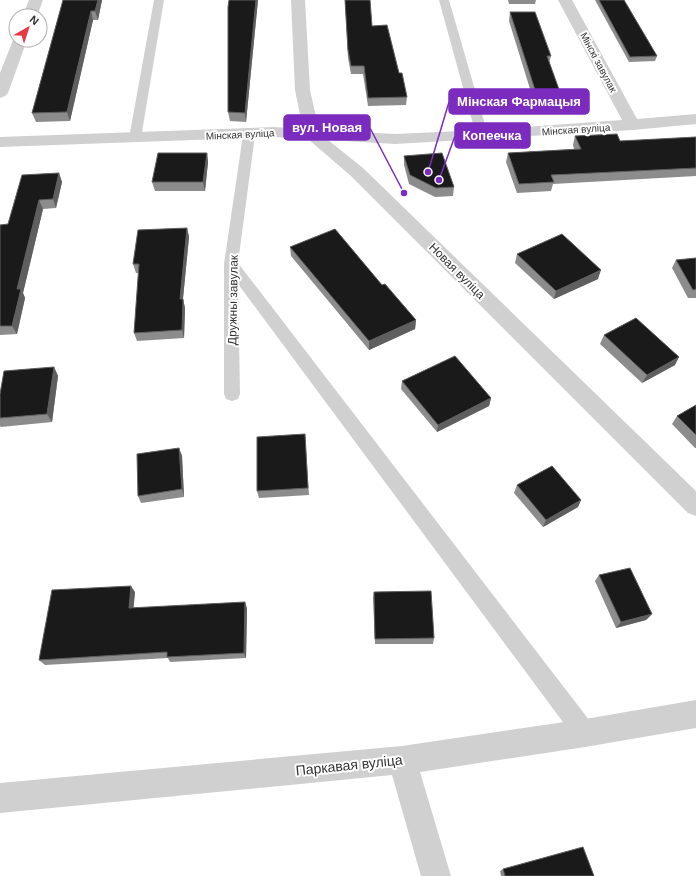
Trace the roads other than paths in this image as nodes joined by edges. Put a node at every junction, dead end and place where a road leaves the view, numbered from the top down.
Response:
1 (158, 0) edge
2 (298, 0) edge
3 (444, 0) edge
4 (565, 0) edge
5 (17, 48) edge
6 (0, 93) edge
7 (696, 119) edge
8 (633, 125) junction
9 (249, 134) junction
10 (313, 135) junction
11 (482, 135) junction
12 (135, 138) junction
13 (0, 142) edge
14 (231, 264) junction
15 (232, 394) dead end
16 (696, 506) edge
17 (696, 714) edge
18 (585, 733) junction
19 (402, 760) junction
20 (0, 798) edge
21 (436, 876) edge

1 - 12 lane
2 - 10 street
3 - 11 lane
4 - 8 street, Мінскі завулак
5 - 6 street
7 - 8 street, Мінская вуліца
8 - 11 street, Мінская вуліца
9 - 10 street, Мінская вуліца
9 - 12 street, Мінская вуліца
9 - 14 lane, Дружны завулак
10 - 11 street, Мінская вуліца
10 - 16 street, Новая вуліца
12 - 13 street, Мінская вуліца
14 - 15 lane, Дружны завулак
14 - 18 lane
17 - 18 street, Паркавая вуліца
18 - 19 street, Паркавая вуліца
19 - 20 street, Паркавая вуліца
19 - 21 street

